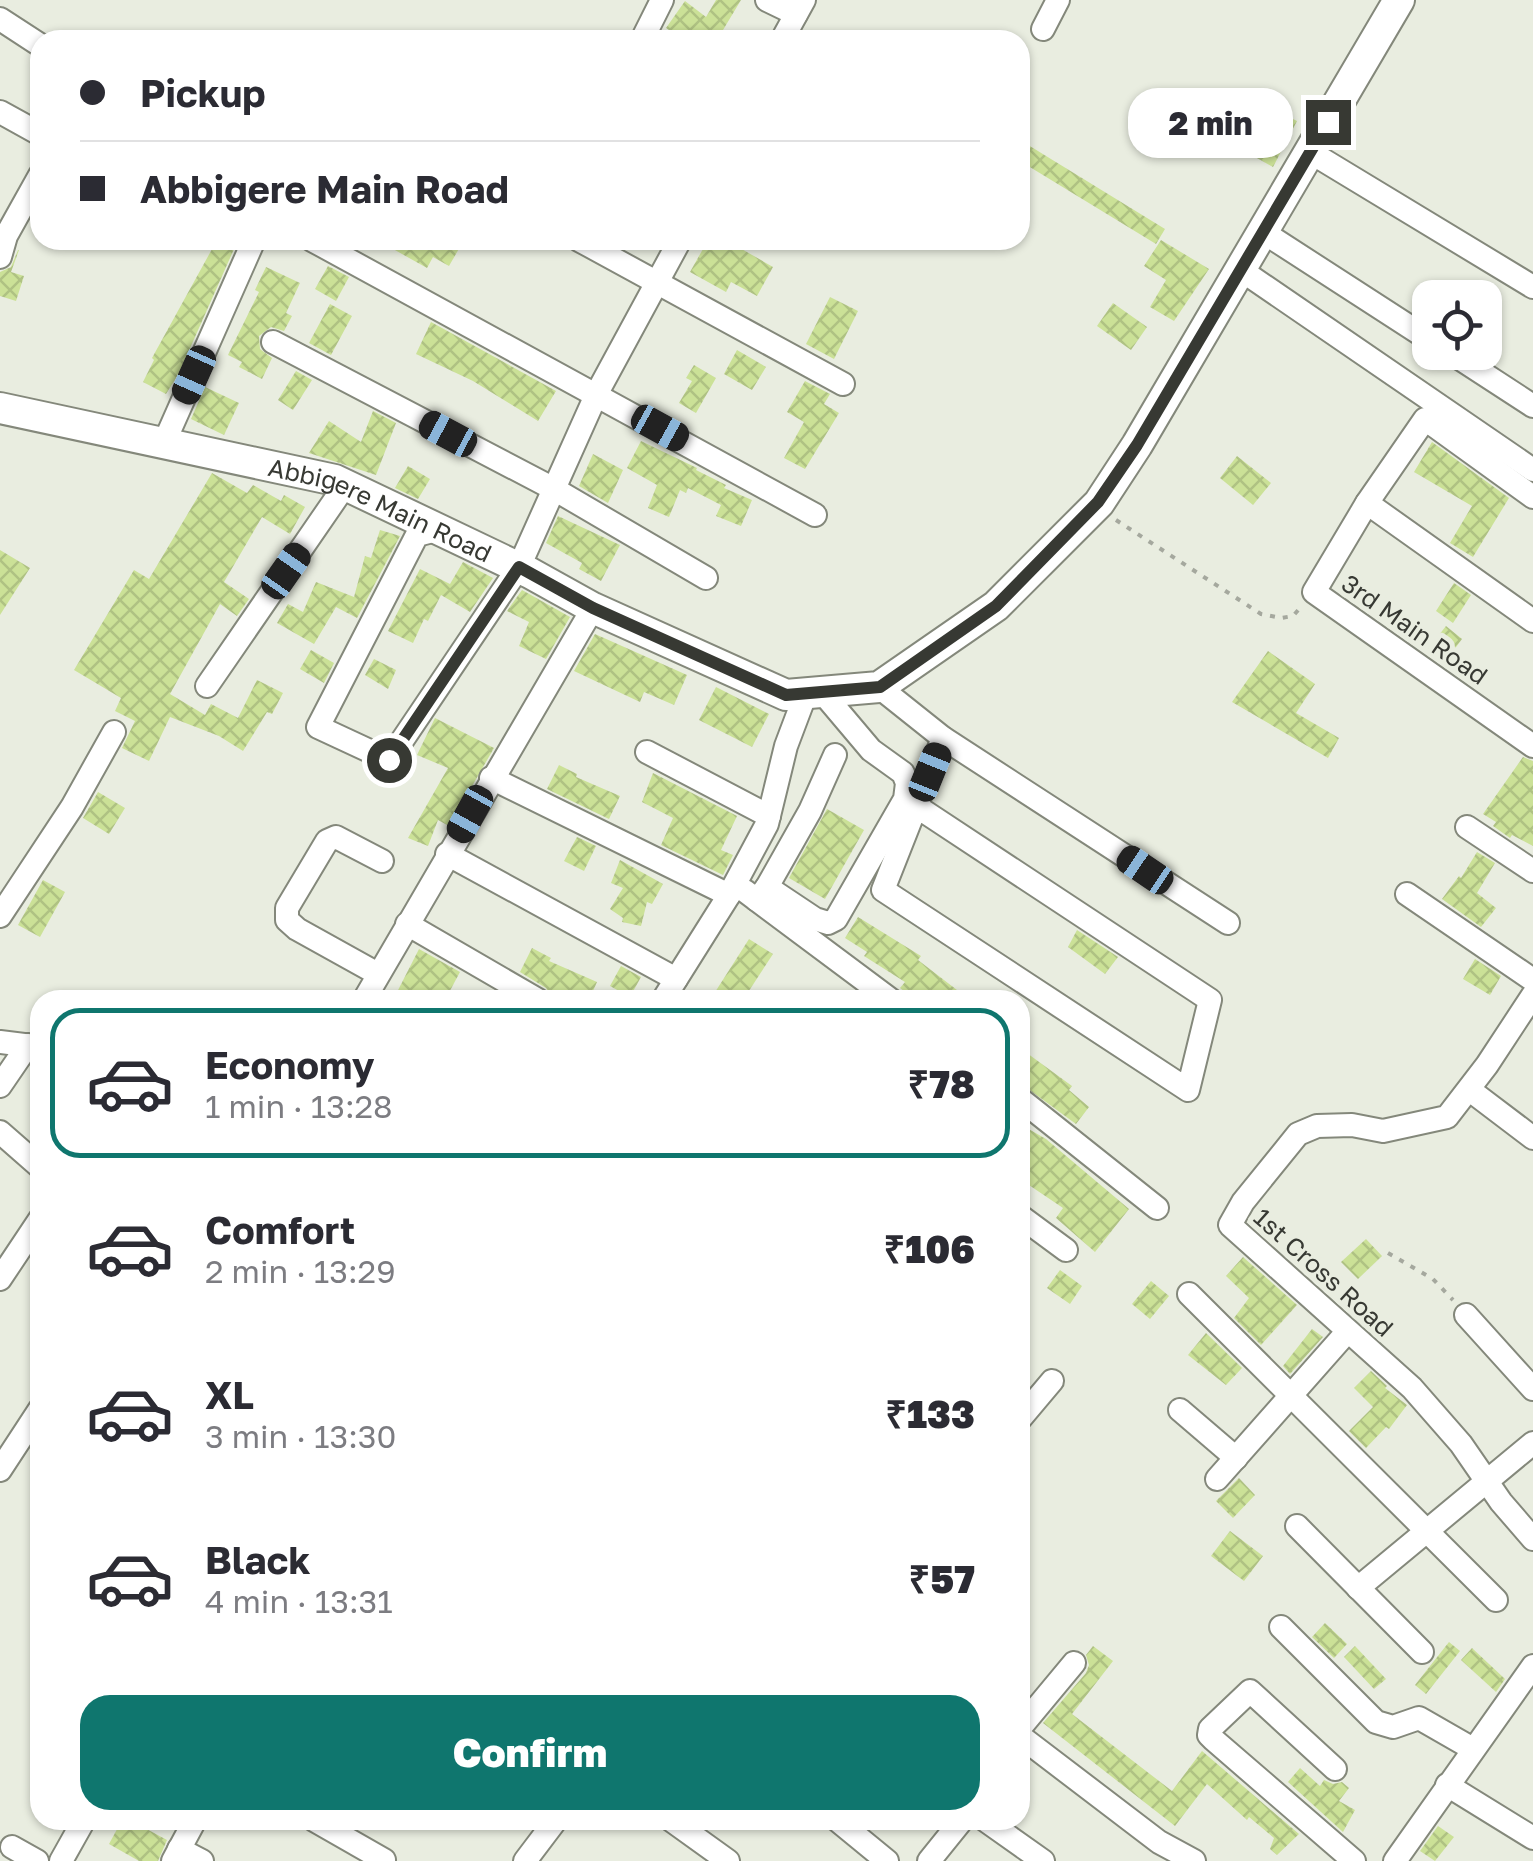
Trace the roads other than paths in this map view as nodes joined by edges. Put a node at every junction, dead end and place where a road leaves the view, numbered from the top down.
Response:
1 (662, 0) edge
2 (767, 0) edge
3 (1058, 0) edge
4 (1400, 0) edge
5 (800, 7) edge
6 (0, 20) edge
7 (647, 30) edge
8 (787, 30) edge
9 (1043, 30) dead end
10 (30, 38) edge
11 (0, 112) edge
12 (30, 128) edge
13 (1310, 152) junction
14 (30, 193) edge
15 (1263, 232) junction
16 (250, 250) edge
17 (331, 250) edge
18 (598, 250) edge
19 (675, 250) edge
20 (0, 257) edge
21 (1241, 270) junction
22 (658, 283) junction
23 (1533, 287) edge
24 (1412, 328) edge
25 (273, 342) dead end
26 (1478, 370) edge
27 (843, 384) dead end
28 (597, 393) junction
29 (1533, 406) edge
30 (0, 408) edge
31 (164, 443) junction
32 (1533, 470) edge
33 (346, 484) junction
34 (554, 489) junction
35 (1533, 497) edge
36 (1367, 502) junction
37 (815, 515) dead end
38 (440, 529) junction
39 (519, 567) junction
40 (706, 578) dead end
41 (593, 608) junction
42 (1533, 621) edge
43 (207, 686) dead end
44 (880, 687) junction
45 (814, 693) junction
46 (114, 732) dead end
47 (944, 738) junction
48 (1533, 746) edge
49 (647, 752) dead end
50 (835, 755) dead end
51 (490, 778) junction
52 (916, 806) junction
53 (769, 816) junction
54 (1467, 827) dead end
55 (447, 854) junction
56 (382, 861) dead end
57 (1533, 871) edge
58 (732, 889) junction
59 (762, 894) junction
60 (1408, 894) dead end
61 (0, 916) edge
62 (407, 924) junction
63 (1228, 924) dead end
64 (378, 974) junction
65 (676, 979) junction
66 (1533, 980) edge
67 (369, 990) edge
68 (521, 990) edge
69 (669, 990) edge
70 (879, 990) edge
71 (1533, 995) edge
72 (0, 1042) edge
73 (30, 1046) edge
74 (30, 1051) edge
75 (0, 1086) edge
76 (1475, 1094) dead end
77 (1030, 1107) edge
78 (0, 1132) edge
79 (1533, 1138) edge
80 (30, 1158) edge
81 (1157, 1208) dead end
82 (1030, 1223) edge
83 (30, 1233) edge
84 (1066, 1250) dead end
85 (0, 1279) edge
86 (1188, 1294) dead end
87 (1466, 1314) road end
88 (1347, 1332) junction
89 (1052, 1381) dead end
90 (1533, 1389) edge
91 (1292, 1397) junction
92 (1030, 1407) edge
93 (1180, 1410) dead end
94 (30, 1424) edge
95 (1533, 1443) edge
96 (1236, 1458) junction
97 (0, 1470) edge
98 (1486, 1479) junction
99 (1217, 1480) dead end
100 (1297, 1526) dead end
101 (1427, 1529) junction
102 (1531, 1533) edge
103 (1358, 1588) junction
104 (1496, 1600) dead end
105 (1281, 1627) dead end
106 (1422, 1652) dead end
107 (1074, 1663) dead end
108 (1533, 1666) edge
109 (1030, 1726) edge
110 (1030, 1744) edge
111 (1473, 1749) junction
112 (1335, 1768) dead end
113 (1447, 1786) junction
114 (78, 1830) edge
115 (190, 1830) edge
116 (332, 1830) edge
117 (548, 1830) edge
118 (685, 1830) edge
119 (849, 1830) edge
120 (954, 1830) edge
121 (998, 1830) edge
122 (1533, 1838) edge
123 (12, 1847) dead end
124 (530, 1854) edge
125 (176, 1855) edge
126 (384, 1860) edge
127 (37, 1861) edge
128 (61, 1861) edge
129 (202, 1861) edge
130 (556, 1861) edge
131 (728, 1861) edge
132 (887, 1861) edge
133 (928, 1861) edge
134 (1043, 1861) edge
135 (1194, 1861) edge
136 (1354, 1861) edge
137 (1395, 1861) edge

1 - 7 street
2 - 5 street
3 - 9 street
4 - 13 main road, Abbigere Main Road
5 - 8 street
6 - 10 street
11 - 12 street
13 - 15 main road, Abbigere Main Road
13 - 23 street
14 - 20 street
15 - 21 main road, Abbigere Main Road
15 - 24 street
16 - 31 street
17 - 28 street
18 - 22 street
19 - 22 street
21 - 32 street
21 - 44 main road, Abbigere Main Road
22 - 27 street
22 - 28 street
25 - 34 street
26 - 29 street
28 - 34 street
28 - 37 street
30 - 31 main road, Abbigere Main Road
31 - 33 main road, Abbigere Main Road
33 - 38 main road, Abbigere Main Road
33 - 43 street
34 - 39 street
34 - 40 street
35 - 36 street
36 - 42 street
36 - 48 street, 3rd Main Road
38 - 39 main road, Abbigere Main Road
38 - 39 street
39 - 41 main road, Abbigere Main Road
41 - 45 main road, Abbigere Main Road
41 - 51 street
44 - 45 main road, Abbigere Main Road
44 - 47 street
45 - 53 street
45 - 59 street
46 - 61 street
47 - 52 street
47 - 63 street
49 - 53 street
50 - 59 street
51 - 55 street
51 - 58 street
52 - 52 street
53 - 58 street
54 - 57 street
55 - 62 street
55 - 65 street
56 - 64 street
58 - 59 street
58 - 65 street
59 - 70 street
60 - 66 street
62 - 64 street
62 - 68 street
64 - 67 street
65 - 69 street
71 - 88 street, 1st Cross Road
72 - 73 street
74 - 75 street
76 - 79 street
77 - 81 street
78 - 80 street
82 - 84 street
83 - 85 street
86 - 91 street
87 - 90 street
88 - 91 street
88 - 98 street, 1st Cross Road
89 - 92 street
91 - 96 street
91 - 101 street
93 - 96 street
94 - 97 street
95 - 98 street
96 - 99 street
98 - 101 street
98 - 102 street, 1st Cross Road
100 - 103 street
101 - 103 street
101 - 104 street
103 - 106 street
105 - 111 street
107 - 109 street
108 - 111 street
110 - 135 street
111 - 113 street
112 - 136 street
113 - 122 street
113 - 137 street
114 - 128 street
115 - 125 street
116 - 126 street
117 - 124 street
118 - 131 street
119 - 132 street
120 - 133 street
121 - 134 street
123 - 127 street
124 - 130 street
125 - 129 street

